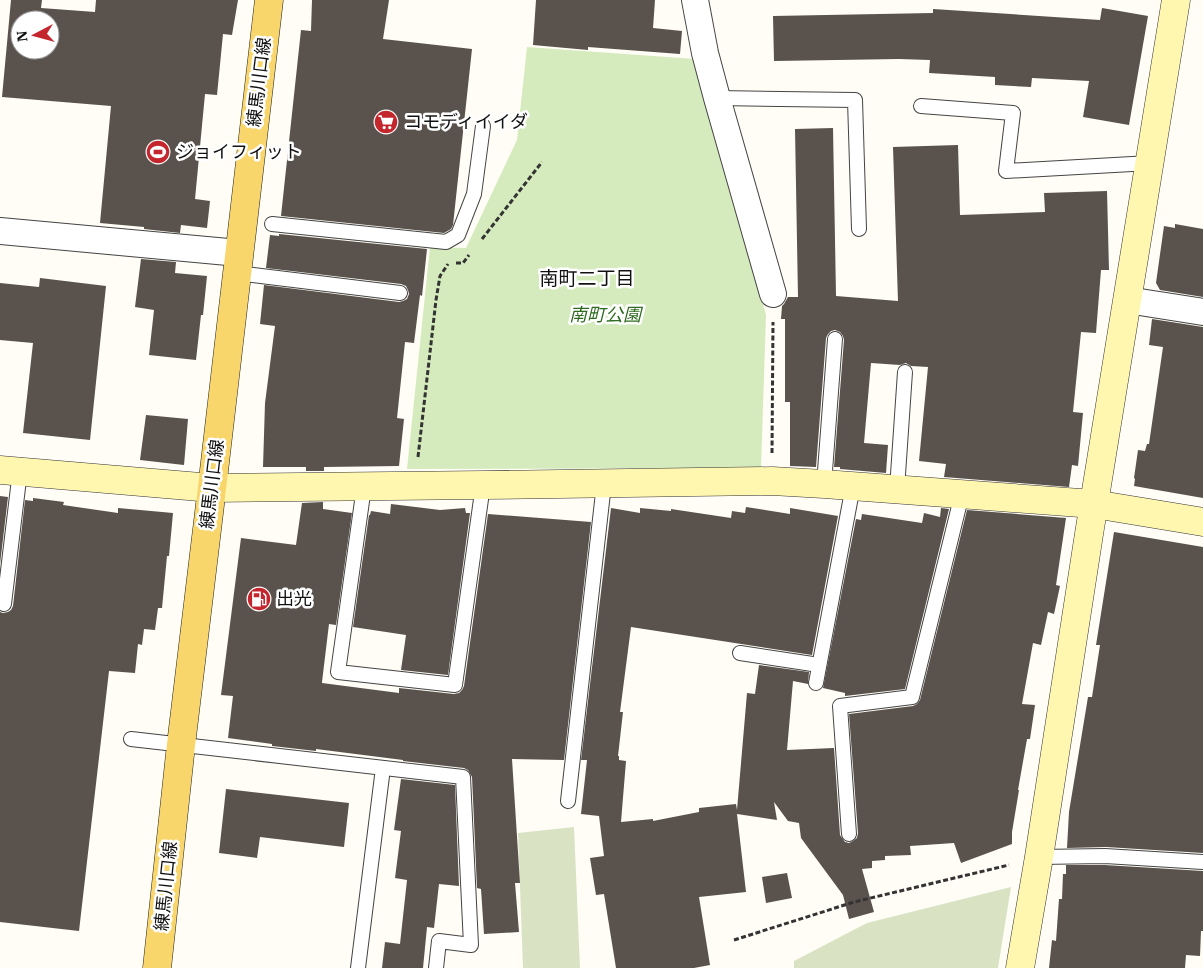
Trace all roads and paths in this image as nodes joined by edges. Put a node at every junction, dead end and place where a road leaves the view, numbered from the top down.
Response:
1 (269, 0) edge
2 (695, 0) edge
3 (1176, 0) edge
4 (717, 98) junction
5 (921, 106) dead end
6 (483, 126) dead end
7 (542, 162) dead end
8 (1150, 164) junction
9 (272, 224) dead end
10 (858, 228) dead end
11 (0, 231) edge
12 (481, 240) dead end
13 (469, 255) dead end
14 (238, 263) junction
15 (400, 292) dead end
16 (773, 294) joint
17 (1128, 300) junction
18 (1203, 312) edge
19 (835, 339) dead end
20 (906, 372) dead end
21 (422, 463) dead end
22 (10, 470) edge
23 (772, 481) junction
24 (604, 484) junction
25 (824, 484) junction
26 (483, 486) junction
27 (853, 486) junction
28 (364, 487) junction
29 (212, 488) junction
30 (897, 489) junction
31 (962, 494) junction
32 (1094, 504) junction
33 (1203, 522) edge
34 (4, 604) dead end
35 (740, 653) dead end
36 (819, 665) junction
37 (816, 682) dead end
38 (131, 739) dead end
39 (181, 745) junction
40 (383, 768) junction
41 (568, 802) dead end
42 (850, 834) dead end
43 (1039, 857) junction
44 (1203, 862) edge
45 (734, 940) dead end
46 (157, 968) edge
47 (358, 968) edge
48 (436, 968) edge
49 (1020, 968) edge

1 - 14 main road, 練馬川口線
2 - 4 street
3 - 8 street
4 - 10 lane
4 - 16 street
5 - 8 lane
6 - 9 lane
7 - 12 path
8 - 17 street
11 - 14 street
13 - 21 path
14 - 15 lane
14 - 29 main road, 練馬川口線
16 - 23 path
17 - 18 street
17 - 32 street
19 - 25 lane
20 - 30 lane
22 - 29 street
22 - 34 lane
23 - 24 street
23 - 25 street
24 - 26 street
24 - 41 lane
25 - 27 street
26 - 28 street
26 - 28 lane
27 - 30 street
27 - 36 lane
28 - 29 street
29 - 39 main road, 練馬川口線
30 - 31 street
31 - 32 street
31 - 42 lane
32 - 33 street
32 - 43 street
35 - 36 lane
36 - 37 lane
38 - 39 lane
39 - 40 lane
39 - 46 main road, 練馬川口線
40 - 47 lane
40 - 48 lane
43 - 44 lane
43 - 45 path
43 - 49 street

